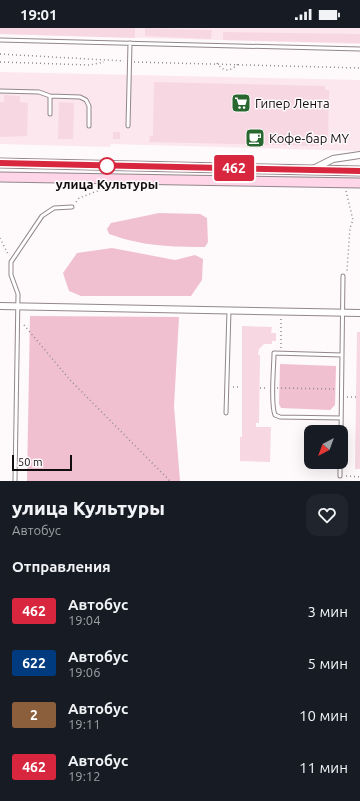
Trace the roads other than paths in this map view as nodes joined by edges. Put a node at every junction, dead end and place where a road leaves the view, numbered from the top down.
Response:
1 (0, 40) edge
2 (130, 43) junction
3 (360, 49) edge
4 (0, 91) edge
5 (50, 96) junction
6 (50, 114) dead end
7 (89, 126) dead end
8 (128, 126) dead end
9 (360, 155) edge
10 (0, 164) edge
11 (312, 170) junction
12 (360, 171) edge
13 (0, 177) edge
14 (360, 183) edge
15 (72, 207) road end
16 (343, 276) road end
17 (0, 306) edge
18 (18, 307) junction
19 (229, 310) junction
20 (343, 312) junction
21 (360, 313) edge
22 (342, 355) junction
23 (226, 413) dead end
24 (341, 418) junction
25 (341, 425) edge
26 (340, 469) edge
27 (340, 476) road end
28 (15, 481) edge

1 - 2 lane
2 - 3 lane
2 - 8 lane
4 - 5 lane
5 - 6 lane
5 - 7 lane
9 - 11 street
10 - 11 main road
11 - 12 main road
13 - 14 main road
15 - 18 lane
16 - 20 lane
17 - 18 street
18 - 19 street
18 - 28 lane
19 - 20 street
19 - 23 lane
20 - 21 street
20 - 22 lane
22 - 24 lane
22 - 24 lane
24 - 25 lane
26 - 27 lane

